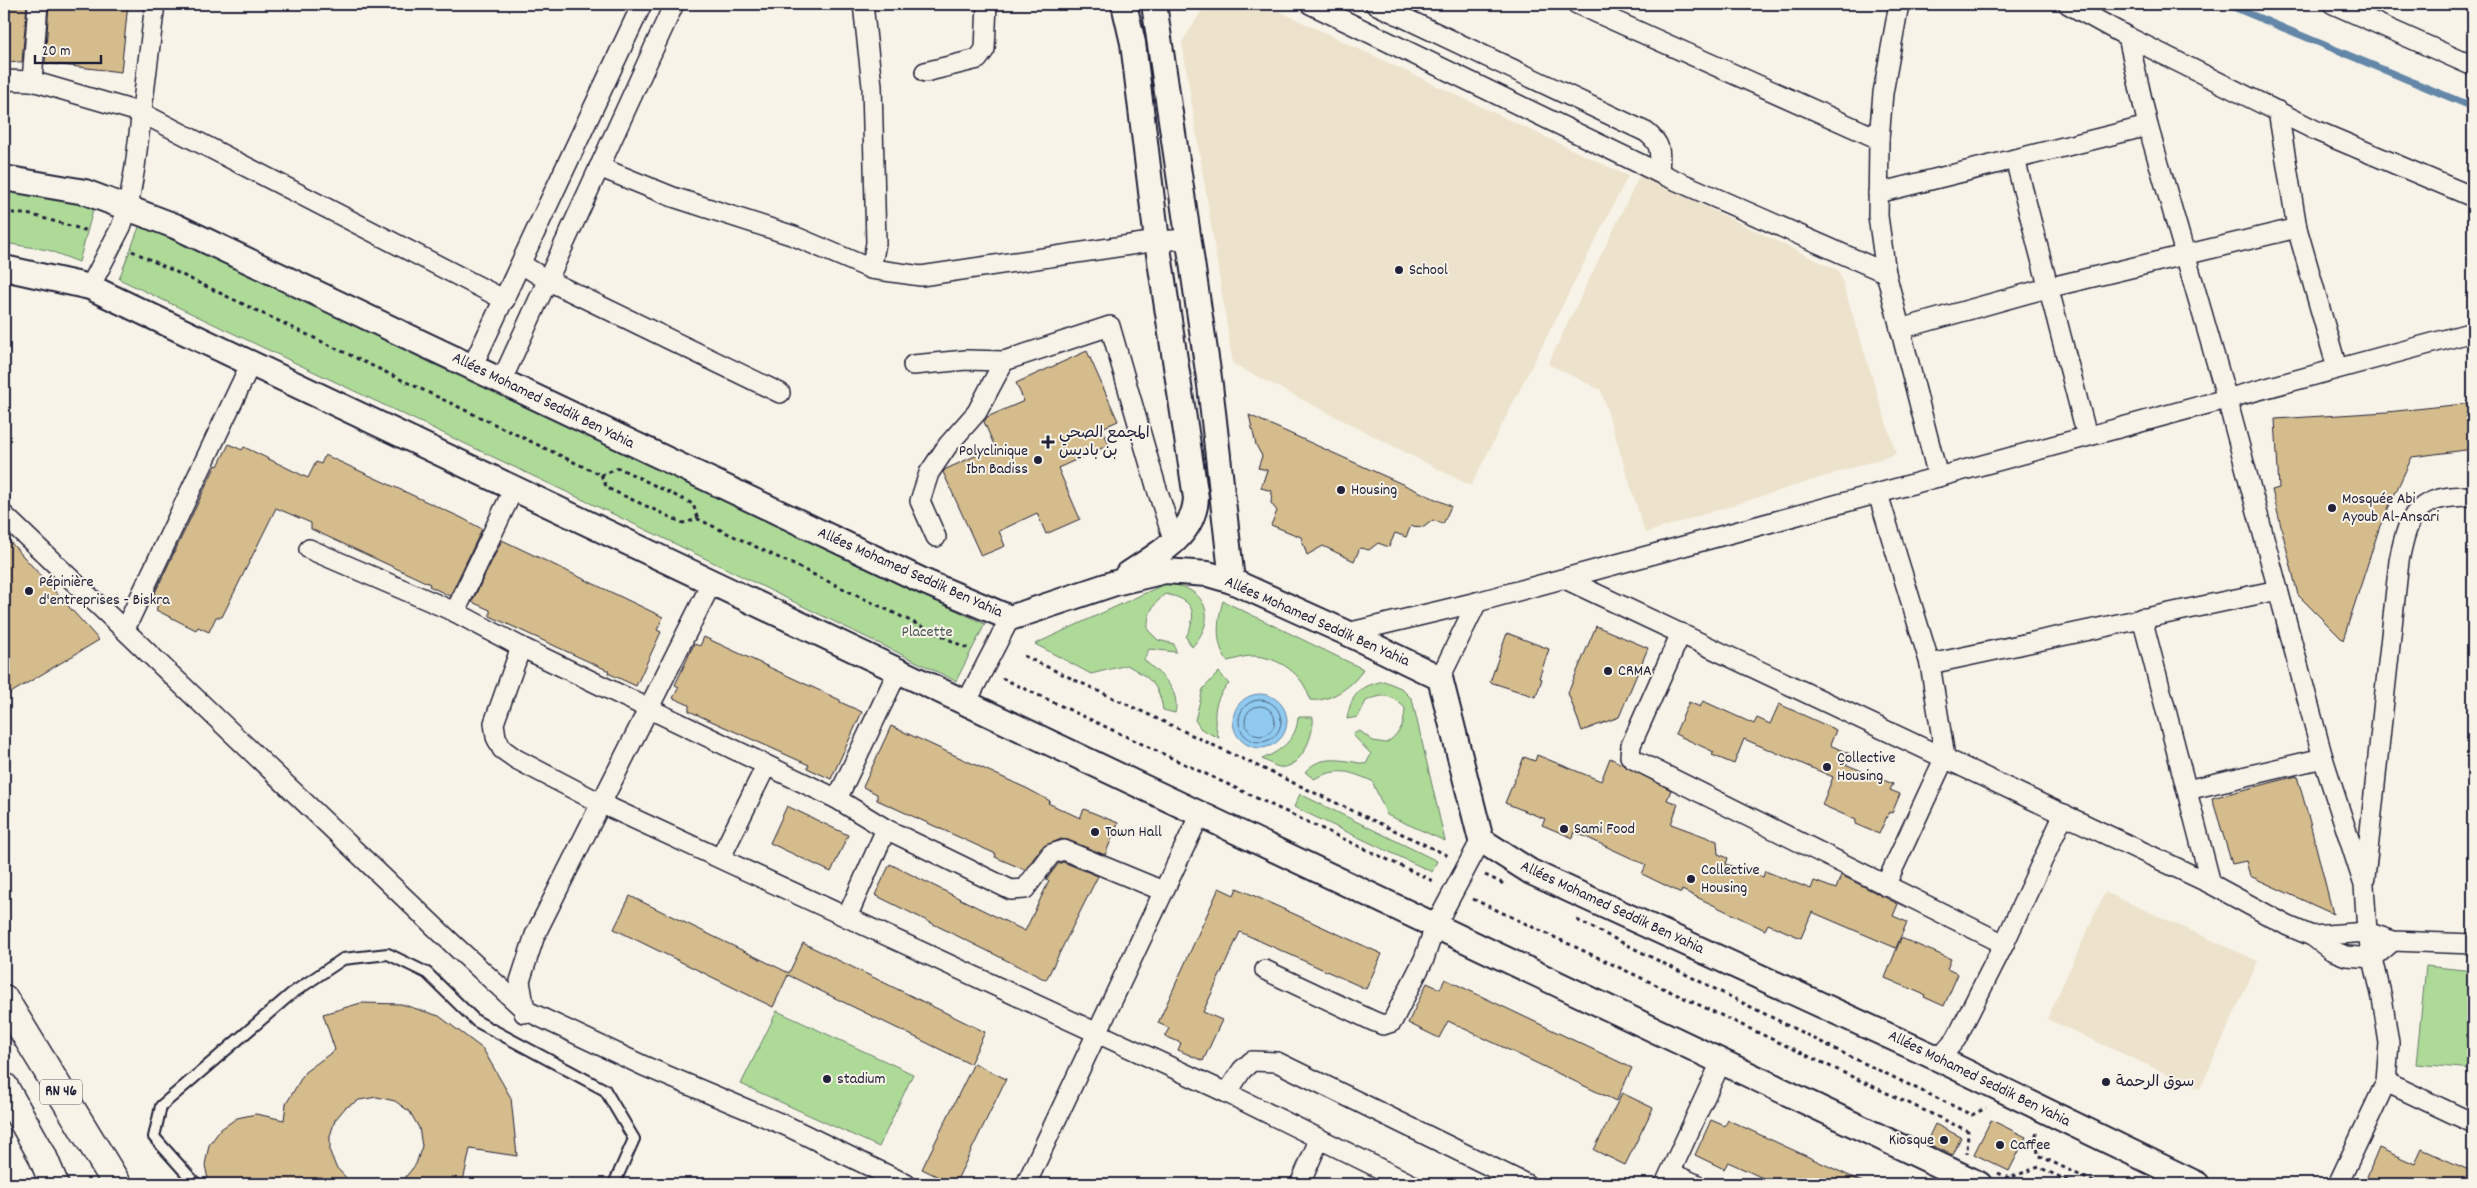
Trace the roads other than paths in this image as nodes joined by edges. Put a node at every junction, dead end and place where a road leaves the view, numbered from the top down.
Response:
1 (38, 4) edge
2 (155, 4) edge
3 (642, 4) edge
4 (674, 4) edge
5 (863, 4) edge
6 (987, 4) edge
7 (1124, 4) edge
8 (1154, 4) edge
9 (1310, 4) edge
10 (1375, 4) edge
11 (1577, 4) edge
12 (1900, 4) edge
13 (2068, 4) edge
14 (2333, 4) edge
15 (2128, 37) junction
16 (2473, 66) edge
17 (925, 72) dead end
18 (4, 80) edge
19 (32, 81) junction
20 (1140, 102) junction
21 (1168, 102) junction
22 (2278, 111) junction
23 (142, 113) junction
24 (2148, 126) junction
25 (1879, 139) junction
26 (2014, 159) junction
27 (599, 167) junction
28 (1659, 173) junction
29 (4, 178) edge
30 (1878, 193) junction
31 (2473, 197) edge
32 (128, 207) junction
33 (2297, 228) junction
34 (1188, 239) junction
35 (1157, 241) junction
36 (2186, 255) junction
37 (522, 264) junction
38 (4, 268) edge
39 (871, 269) junction
40 (1886, 272) junction
41 (547, 280) junction
42 (90, 287) junction
43 (2047, 288) junction
44 (505, 300) junction
45 (1900, 329) junction
46 (2473, 332) edge
47 (1004, 361) junction
48 (251, 363) junction
49 (913, 365) dead end
50 (472, 368) junction
51 (2337, 368) junction
52 (501, 382) junction
53 (780, 393) dead end
54 (2227, 399) junction
55 (2087, 436) junction
56 (1938, 478) junction
57 (514, 488) junction
58 (1878, 494) junction
59 (2473, 496) edge
60 (7, 522) edge
61 (936, 537) dead end
62 (1174, 542) junction
63 (309, 549) dead end
64 (1565, 579) junction
65 (1232, 581) junction
66 (712, 582) junction
67 (1115, 583) junction
68 (2278, 590) junction
69 (1477, 602) junction
70 (455, 612) junction
71 (1010, 618) junction
72 (2142, 618) junction
73 (124, 629) junction
74 (1347, 632) junction
75 (1682, 634) junction
76 (522, 647) junction
77 (1930, 664) junction
78 (898, 671) junction
79 (1440, 678) junction
80 (966, 703) junction
81 (648, 708) junction
82 (1946, 757) junction
83 (2323, 758) junction
84 (766, 766) junction
85 (2187, 790) junction
86 (837, 799) junction
87 (602, 804) junction
88 (1200, 814) junction
89 (2064, 814) junction
90 (886, 829) junction
91 (1481, 840) junction
92 (720, 857) junction
93 (2211, 884) junction
94 (2364, 885) junction
95 (1885, 886) junction
96 (1163, 891) junction
97 (847, 917) junction
98 (1435, 926) junction
99 (2367, 932) junction
100 (2312, 936) junction
101 (2392, 941) junction
102 (2004, 944) junction
103 (2473, 944) edge
104 (2373, 958) junction
105 (1265, 970) dead end
106 (4, 999) edge
107 (523, 1016) junction
108 (1096, 1034) junction
109 (1940, 1059) junction
110 (1721, 1062) junction
111 (2386, 1082) junction
112 (4, 1087) edge
113 (1227, 1093) junction
114 (2473, 1124) edge
115 (1319, 1140) junction
116 (42, 1156) junction
117 (1986, 1177) edge
118 (1668, 1179) edge
119 (1504, 1180) edge
120 (48, 1184) edge
121 (54, 1184) edge
122 (118, 1184) edge
123 (196, 1184) edge
124 (614, 1184) edge
125 (906, 1184) edge
126 (1026, 1184) edge
127 (1300, 1184) edge
128 (1411, 1184) edge
129 (1526, 1184) edge
130 (1696, 1184) edge
131 (2197, 1184) edge
132 (2338, 1184) edge

1 - 19 street
2 - 23 street
3 - 37 street
4 - 27 street
5 - 39 street
6 - 17 street
7 - 20 street
8 - 21 street
9 - 28 street
10 - 28 street
11 - 25 street
12 - 25 street
13 - 15 street
14 - 16 street
15 - 22 street
15 - 24 street
18 - 19 street
19 - 23 street
20 - 21 street
20 - 35 street
21 - 34 street
22 - 31 street
22 - 33 street
23 - 32 street
23 - 44 street
24 - 26 street
24 - 36 street
25 - 30 street
26 - 30 street
26 - 43 street
27 - 39 street
27 - 41 street
28 - 40 street
29 - 32 street, Allées Mohamed Seddik Ben Yahia
30 - 40 street
32 - 42 street
32 - 50 street, Allées Mohamed Seddik Ben Yahia
33 - 36 street
33 - 51 street
34 - 35 street
34 - 65 street
35 - 39 street
35 - 62 street
36 - 43 street
36 - 54 street
37 - 41 street
37 - 44 street
38 - 42 street
40 - 45 street
41 - 52 street
41 - 53 street
42 - 48 street
43 - 45 street
43 - 55 street
44 - 50 street
45 - 56 street
46 - 51 street
47 - 49 street
47 - 61 street
47 - 62 street
48 - 57 street
48 - 73 street
50 - 52 street, Allées Mohamed Seddik Ben Yahia
51 - 54 street
52 - 71 street, Allées Mohamed Seddik Ben Yahia
54 - 55 street
54 - 68 street
55 - 56 street
56 - 58 street
57 - 66 street
57 - 70 street
58 - 64 street
58 - 77 street
59 - 94 street
60 - 73 street
62 - 67 street
63 - 70 street
64 - 69 street
64 - 75 street
65 - 67 street, Allées Mohamed Seddik Ben Yahia
65 - 74 street, Allées Mohamed Seddik Ben Yahia
66 - 78 street
66 - 81 street
67 - 71 street, Allées Mohamed Seddik Ben Yahia
68 - 72 street
68 - 83 street
69 - 74 street
69 - 79 street
70 - 76 street
71 - 80 street
72 - 77 street
72 - 85 street
73 - 107 street
74 - 79 street, Allées Mohamed Seddik Ben Yahia
75 - 82 street
75 - 95 street
76 - 81 street
76 - 87 street
77 - 82 street
78 - 80 street
78 - 86 street
79 - 91 street
80 - 88 street
81 - 84 street
81 - 87 street
82 - 89 street
82 - 95 street
83 - 85 street
83 - 94 street
84 - 86 street
84 - 92 street
85 - 93 street
86 - 90 street
87 - 92 street
87 - 107 street
88 - 96 street
88 - 98 street
89 - 93 street
89 - 102 street
90 - 96 street
90 - 97 street
91 - 98 street
91 - 109 street, Allées Mohamed Seddik Ben Yahia
92 - 97 street
93 - 100 street
94 - 99 street
95 - 102 street
96 - 108 street
97 - 108 street
98 - 105 street
98 - 110 street
99 - 100 street
99 - 101 street
99 - 104 street
100 - 104 street
101 - 103 street
101 - 104 street
102 - 109 street
104 - 111 street
106 - 122 main road, RN 46
107 - 125 street
108 - 113 street
108 - 126 street
109 - 131 street, Allées Mohamed Seddik Ben Yahia
110 - 117 street
110 - 118 street
111 - 114 street
111 - 132 street
112 - 116 main road, RN 46
113 - 115 street
113 - 119 street
115 - 127 street
115 - 128 street
116 - 120 main road
116 - 121 main road, RN 46
118 - 130 street
119 - 129 street
123 - 124 lane

